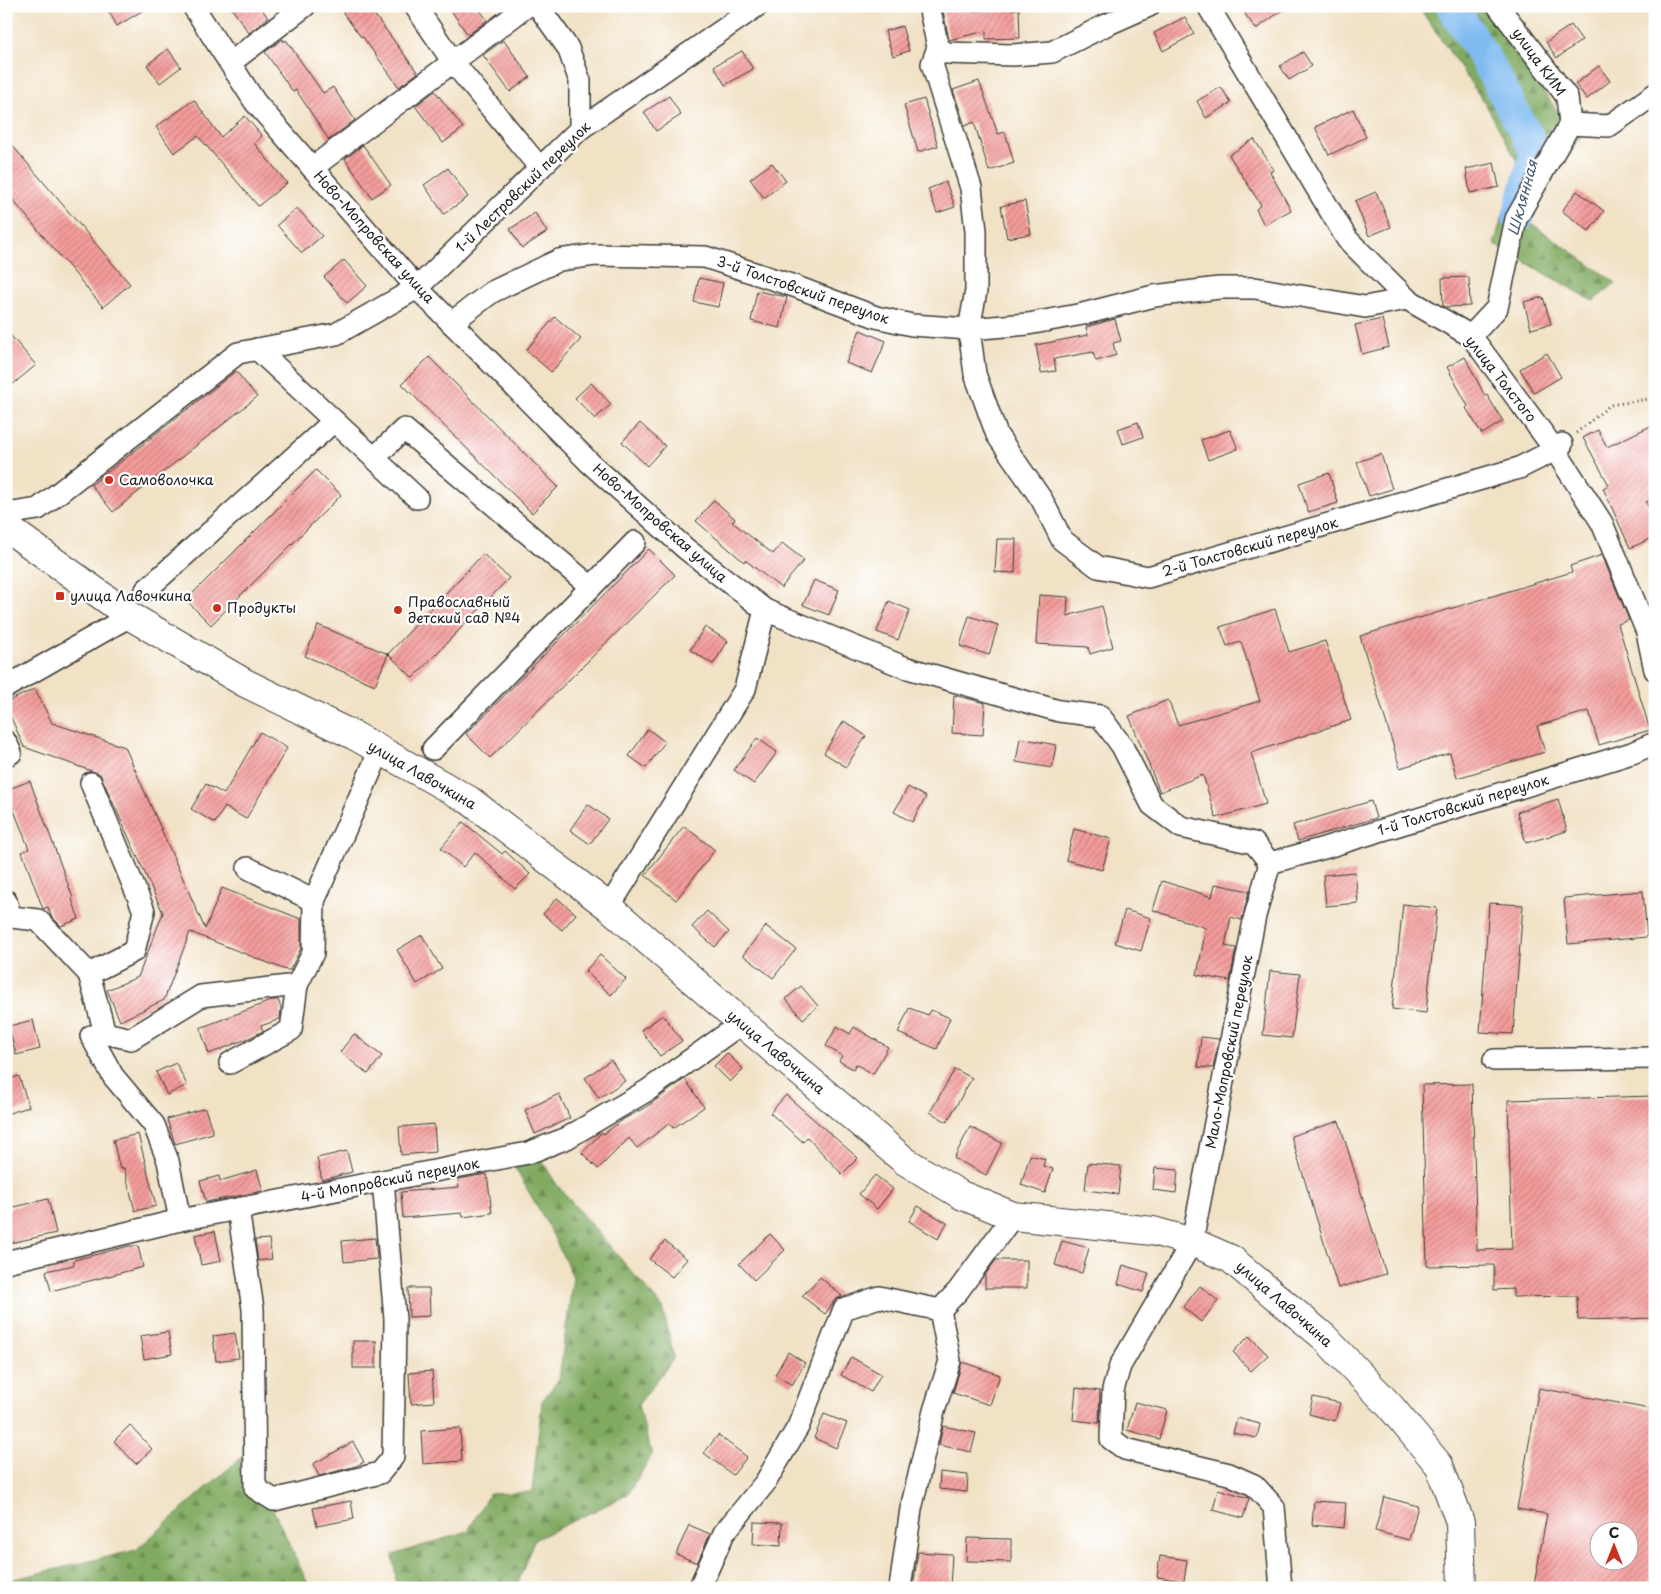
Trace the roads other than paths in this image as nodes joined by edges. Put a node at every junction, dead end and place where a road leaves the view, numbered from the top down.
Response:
1 (193, 6) edge
2 (305, 6) edge
3 (415, 6) edge
4 (527, 6) edge
5 (538, 6) edge
6 (756, 6) edge
7 (929, 6) edge
8 (1149, 6) edge
9 (1208, 6) edge
10 (1498, 6) edge
11 (938, 47) junction
12 (453, 62) junction
13 (230, 63) junction
14 (1655, 94) edge
15 (1570, 124) junction
16 (580, 129) junction
17 (312, 168) junction
18 (540, 168) junction
19 (417, 288) junction
20 (1407, 299) junction
21 (451, 322) junction
22 (969, 330) junction
23 (1472, 335) junction
24 (257, 349) junction
25 (334, 421) junction
26 (1559, 447) junction
27 (374, 458) junction
28 (418, 498) dead end
29 (6, 514) edge
30 (6, 527) edge
31 (635, 542) dead end
32 (592, 587) junction
33 (146, 590) dead end
34 (765, 610) junction
35 (130, 616) junction
36 (1655, 670) edge
37 (6, 687) edge
38 (6, 742) edge
39 (1655, 744) edge
40 (433, 749) dead end
41 (380, 750) junction
42 (6, 755) edge
43 (91, 783) dead end
44 (1270, 863) junction
45 (248, 868) dead end
46 (314, 900) junction
47 (6, 901) edge
48 (609, 907) junction
49 (89, 974) junction
50 (298, 985) junction
51 (742, 1024) junction
52 (91, 1036) dead end
53 (1655, 1058) edge
54 (1494, 1060) dead end
55 (230, 1064) dead end
56 (383, 1181) junction
57 (238, 1209) junction
58 (1013, 1216) junction
59 (180, 1220) junction
60 (1192, 1242) junction
61 (6, 1262) edge
62 (940, 1310) junction
63 (702, 1588) edge
64 (900, 1588) edge
65 (1282, 1588) edge
66 (1462, 1588) edge

1 - 13 street, Ново-Мопровская улица
2 - 13 street
3 - 12 street
4 - 12 street
5 - 16 street
6 - 16 street, 1-й Лестровский переулок
7 - 11 street
8 - 11 street
9 - 20 street, улица Толстого
10 - 15 street, улица КИМ
11 - 22 street
12 - 17 street
12 - 18 street
13 - 17 street, Ново-Мопровская улица
14 - 15 street
15 - 23 street
16 - 18 street, 1-й Лестровский переулок
17 - 19 street, Ново-Мопровская улица
18 - 19 street, 1-й Лестровский переулок
19 - 21 street, Ново-Мопровская улица
19 - 24 street, 1-й Лестровский переулок
20 - 22 street, 3-й Толстовский переулок
20 - 23 street, улица Толстого
21 - 22 street, 3-й Толстовский переулок
21 - 34 street, Ново-Мопровская улица
22 - 26 street, 2-й Толстовский переулок
23 - 26 street, улица Толстого
24 - 25 street
24 - 29 street, 1-й Лестровский переулок
25 - 27 street
25 - 33 street
26 - 36 street, улица Толстого
27 - 28 street
27 - 32 street
30 - 35 main road, улица Лавочкина
31 - 32 street
32 - 40 street
34 - 44 street, Ново-Мопровская улица
34 - 48 street
35 - 37 street
35 - 41 main road, улица Лавочкина
38 - 42 street
39 - 44 street, 1-й Толстовский переулок
41 - 46 street
41 - 48 main road, улица Лавочкина
43 - 49 street
44 - 60 street, Мало-Мопровский переулок
45 - 46 street
46 - 50 street
47 - 49 street
48 - 51 main road, улица Лавочкина
49 - 50 street
50 - 55 street
51 - 56 street, 4-й Мопровский переулок
51 - 58 main road, улица Лавочкина
52 - 59 street
53 - 54 street
56 - 57 street, 4-й Мопровский переулок
56 - 57 street
57 - 59 street, 4-й Мопровский переулок
58 - 60 main road, улица Лавочкина
58 - 62 street
59 - 61 street, 4-й Мопровский переулок
60 - 65 street, Мало-Мопровский переулок
60 - 66 main road, улица Лавочкина
62 - 63 street
62 - 64 street

